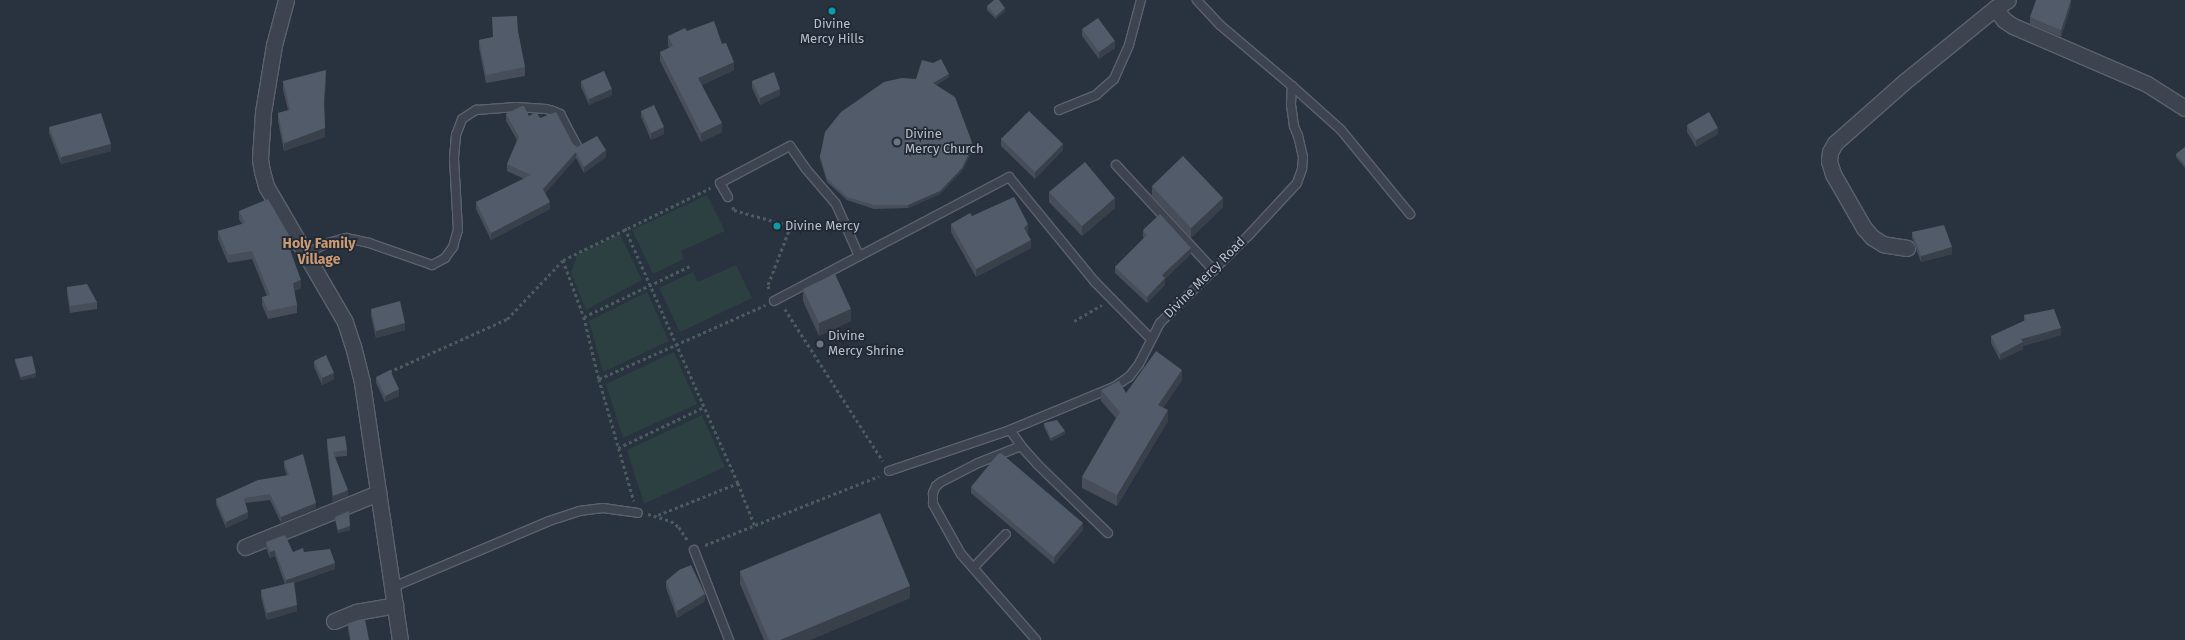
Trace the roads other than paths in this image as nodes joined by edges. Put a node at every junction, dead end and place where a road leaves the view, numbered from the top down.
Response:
1 (286, 0) edge
2 (1140, 0) edge
3 (1197, 0) edge
4 (2002, 4) edge
5 (1292, 86) junction
6 (2185, 108) edge
7 (1059, 110) dead end
8 (578, 148) edge
9 (1116, 165) dead end
10 (728, 197) dead end
11 (1410, 214) dead end
12 (1907, 248) dead end
13 (305, 254) junction
14 (859, 256) junction
15 (1214, 270) junction
16 (777, 299) road end
17 (1151, 339) junction
18 (1010, 430) junction
19 (1021, 446) junction
20 (889, 471) road end
21 (378, 493) junction
22 (638, 513) road end
23 (1108, 533) dead end
24 (1006, 534) dead end
25 (245, 547) dead end
26 (694, 550) road end
27 (973, 568) junction
28 (393, 587) junction
29 (395, 604) junction
30 (334, 620) dead end
31 (400, 640) edge
32 (729, 640) edge
33 (1036, 640) edge

1 - 13 street
2 - 7 lane
3 - 5 lane
4 - 6 street
4 - 12 street
5 - 11 lane
5 - 15 lane, Divine Mercy Road
8 - 13 lane
9 - 15 lane
10 - 14 lane
13 - 21 street
14 - 16 lane
14 - 17 lane
15 - 17 lane, Divine Mercy Road
17 - 18 lane, Divine Mercy Road
18 - 19 lane
18 - 20 lane, Divine Mercy Road
19 - 23 lane
19 - 27 lane
21 - 25 street
21 - 28 street
22 - 28 lane
24 - 27 lane
26 - 32 lane
27 - 33 lane
28 - 29 street
29 - 30 street
29 - 31 street

